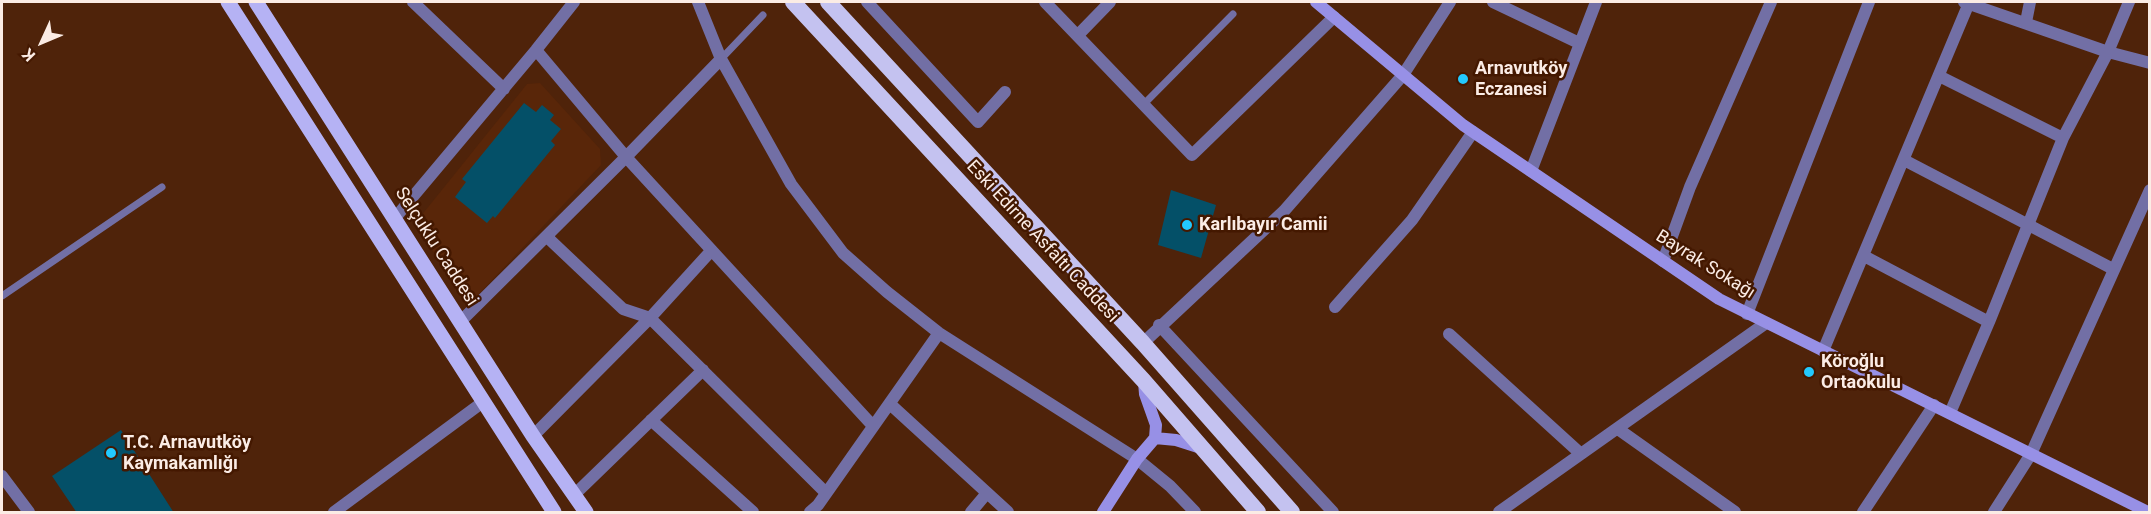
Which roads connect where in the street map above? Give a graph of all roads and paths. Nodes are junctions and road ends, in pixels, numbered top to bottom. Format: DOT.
graph roads {
  1 [pos="228,2"];
  2 [pos="256,2"];
  3 [pos="413,2"];
  4 [pos="698,2"];
  5 [pos="793,2"];
  6 [pos="828,2"];
  7 [pos="867,2"];
  8 [pos="1045,2"];
  9 [pos="1110,2"];
  10 [pos="1316,2"];
  11 [pos="1450,2"];
  12 [pos="1493,2"];
  13 [pos="1596,2"];
  14 [pos="1771,2"];
  15 [pos="1869,2"];
  16 [pos="1967,2"];
  17 [pos="2030,2"];
  18 [pos="2129,2"];
  19 [pos="570,3"];
  20 [pos="1233,14"];
  21 [pos="763,15"];
  22 [pos="1335,17"];
  23 [pos="2026,22"];
  24 [pos="1078,35"];
  25 [pos="1579,43"];
  26 [pos="536,50"];
  27 [pos="2108,52"];
  28 [pos="721,59"];
  29 [pos="2150,63"];
  30 [pos="1403,75"];
  31 [pos="1939,76"];
  32 [pos="504,89"];
  33 [pos="1005,92"];
  34 [pos="1143,105"];
  35 [pos="1473,132"];
  36 [pos="2063,138"];
  37 [pos="626,158"];
  38 [pos="1904,160"];
  39 [pos="1531,171"];
  40 [pos="162,187"];
  41 [pos="2150,190"];
  42 [pos="394,218"];
  43 [pos="2028,226"];
  44 [pos="377,234"];
  45 [pos="547,237"];
  46 [pos="711,251"];
  47 [pos="1864,256"];
  48 [pos="1663,261"];
  49 [pos="2113,269"];
  50 [pos="2,296"];
  51 [pos="1335,307"];
  52 [pos="1748,314"];
  53 [pos="650,318"];
  54 [pos="461,321"];
  55 [pos="1989,322"];
  56 [pos="1766,323"];
  57 [pos="1159,325"];
  58 [pos="939,333"];
  59 [pos="1449,334"];
  60 [pos="1143,343"];
  61 [pos="1823,351"];
  62 [pos="702,370"];
  63 [pos="1144,381"];
  64 [pos="483,402"];
  65 [pos="890,404"];
  66 [pos="1934,405"];
  67 [pos="1950,413"];
  68 [pos="651,420"];
  69 [pos="873,426"];
  70 [pos="1618,429"];
  71 [pos="533,436"];
  72 [pos="1155,438"];
  73 [pos="1203,449"];
  74 [pos="1581,454"];
  75 [pos="2031,454"];
  76 [pos="1137,459"];
  77 [pos="2,476"];
  78 [pos="826,493"];
  79 [pos="987,493"];
  80 [pos="574,495"];
  81 [pos="818,510"];
  82 [pos="1504,511"];
  83 [pos="2146,511"];
  84 [pos="29,513"];
  85 [pos="334,513"];
  86 [pos="554,513"];
  87 [pos="586,513"];
  88 [pos="753,513"];
  89 [pos="971,513"];
  90 [pos="1008,513"];
  91 [pos="1103,513"];
  92 [pos="1195,513"];
  93 [pos="1258,513"];
  94 [pos="1292,513"];
  95 [pos="1333,513"];
  96 [pos="1735,513"];
  97 [pos="1863,513"];
  98 [pos="1994,513"];
  1 -- 44 [label="main road"];
  2 -- 42 [label="main road, Selçuklu Caddesi"];
  3 -- 32 [label="street"];
  4 -- 28 [label="street"];
  5 -- 63 [label="highway, Eski Edirne Asfaltı Caddesi"];
  6 -- 60 [label="highway, Eski Edirne Asfaltı Caddesi"];
  7 -- 33 [label="street"];
  8 -- 24 [label="street"];
  9 -- 24 [label="street"];
  10 -- 22 [label="main road, Bayrak Sokağı"];
  11 -- 30 [label="street"];
  12 -- 25 [label="street"];
  13 -- 25 [label="street"];
  14 -- 48 [label="street"];
  15 -- 52 [label="street"];
  16 -- 23 [label="street"];
  16 -- 31 [label="street"];
  17 -- 23 [label="street"];
  18 -- 27 [label="street"];
  19 -- 26 [label="street"];
  20 -- 34 [label="lane"];
  21 -- 28 [label="lane"];
  22 -- 30 [label="main road, Bayrak Sokağı"];
  22 -- 34 [label="street"];
  23 -- 27 [label="street"];
  24 -- 34 [label="street"];
  25 -- 39 [label="street"];
  26 -- 32 [label="street"];
  26 -- 37 [label="street"];
  27 -- 29 [label="street"];
  27 -- 36 [label="street"];
  28 -- 37 [label="street"];
  28 -- 58 [label="street"];
  30 -- 35 [label="main road, Bayrak Sokağı"];
  30 -- 57 [label="street"];
  31 -- 36 [label="street"];
  31 -- 38 [label="street"];
  32 -- 42 [label="street"];
  35 -- 39 [label="main road, Bayrak Sokağı"];
  35 -- 51 [label="street"];
  36 -- 43 [label="street"];
  37 -- 45 [label="street"];
  37 -- 46 [label="street"];
  38 -- 43 [label="street"];
  38 -- 47 [label="street"];
  39 -- 48 [label="main road, Bayrak Sokağı"];
  40 -- 50 [label="lane"];
  41 -- 49 [label="street"];
  42 -- 44 [label="main road"];
  42 -- 54 [label="main road, Selçuklu Caddesi"];
  43 -- 49 [label="street"];
  43 -- 55 [label="street"];
  44 -- 64 [label="main road"];
  45 -- 53 [label="street"];
  45 -- 54 [label="street"];
  46 -- 53 [label="street"];
  46 -- 69 [label="street"];
  47 -- 55 [label="street"];
  47 -- 61 [label="street"];
  48 -- 52 [label="main road, Bayrak Sokağı"];
  49 -- 75 [label="street"];
  52 -- 56 [label="main road, Bayrak Sokağı"];
  53 -- 62 [label="street"];
  53 -- 71 [label="street"];
  54 -- 71 [label="main road, Selçuklu Caddesi"];
  55 -- 67 [label="street"];
  56 -- 61 [label="main road, Bayrak Sokağı"];
  56 -- 70 [label="street"];
  57 -- 60 [label="street"];
  57 -- 95 [label="street"];
  58 -- 65 [label="street"];
  58 -- 76 [label="street"];
  59 -- 74 [label="street"];
  60 -- 94 [label="highway, Eski Edirne Asfaltı Caddesi"];
  61 -- 66 [label="main road, Bayrak Sokağı"];
  62 -- 68 [label="street"];
  62 -- 78 [label="street"];
  63 -- 72 [label="main road"];
  63 -- 73 [label="highway, Eski Edirne Asfaltı Caddesi"];
  64 -- 85 [label="street"];
  64 -- 86 [label="main road"];
  65 -- 69 [label="street"];
  65 -- 79 [label="street"];
  66 -- 67 [label="main road, Bayrak Sokağı"];
  66 -- 97 [label="street"];
  67 -- 75 [label="main road, Bayrak Sokağı"];
  68 -- 80 [label="street"];
  68 -- 88 [label="street"];
  69 -- 78 [label="street"];
  70 -- 74 [label="street"];
  70 -- 96 [label="street"];
  71 -- 80 [label="main road, Selçuklu Caddesi"];
  72 -- 73 [label="main road"];
  72 -- 76 [label="main road"];
  73 -- 93 [label="highway, Eski Edirne Asfaltı Caddesi"];
  74 -- 82 [label="street"];
  75 -- 83 [label="main road, Bayrak Sokağı"];
  75 -- 98 [label="street"];
  76 -- 91 [label="main road"];
  76 -- 92 [label="street"];
  77 -- 84 [label="street"];
  78 -- 81 [label="street"];
  79 -- 89 [label="street"];
  79 -- 90 [label="street"];
  80 -- 87 [label="main road, Selçuklu Caddesi"];
}
